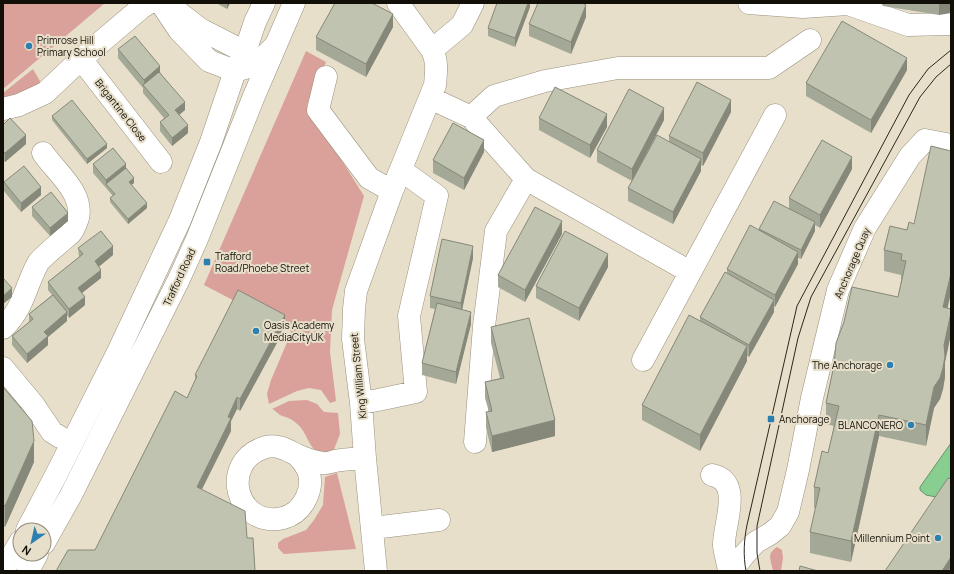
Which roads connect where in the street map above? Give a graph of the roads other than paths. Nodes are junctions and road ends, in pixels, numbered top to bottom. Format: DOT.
graph roads {
  1 [pos="149,3"];
  2 [pos="161,3"];
  3 [pos="166,3"];
  4 [pos="264,3"];
  5 [pos="294,3"];
  6 [pos="398,3"];
  7 [pos="473,3"];
  8 [pos="749,3"];
  9 [pos="951,23"];
  10 [pos="810,40"];
  11 [pos="427,43"];
  12 [pos="81,59"];
  13 [pos="249,67"];
  14 [pos="326,77"];
  15 [pos="430,98"];
  16 [pos="3,109"];
  17 [pos="775,115"];
  18 [pos="471,117"];
  19 [pos="951,145"];
  20 [pos="43,153"];
  21 [pos="161,162"];
  22 [pos="401,170"];
  23 [pos="526,179"];
  24 [pos="392,191"];
  25 [pos="690,272"];
  26 [pos="3,328"];
  27 [pos="643,360"];
  28 [pos="4,373"];
  29 [pos="362,403"];
  30 [pos="60,437"];
  31 [pos="475,442"];
  32 [pos="365,458"];
  33 [pos="317,472"];
  34 [pos="712,475"];
  35 [pos="439,520"];
  36 [pos="31,522"];
  37 [pos="373,528"];
  38 [pos="52,529"];
  39 [pos="12,556"];
  40 [pos="33,562"];
  41 [pos="3,571"];
  42 [pos="28,571"];
  43 [pos="376,571"];
  44 [pos="729,571"];
  45 [pos="734,571"];
  1 -- 12 [label="main road"];
  2 -- 13 [label="main road"];
  3 -- 13 [label="main road"];
  4 -- 13 [label="main road, Trafford Road"];
  5 -- 13 [label="main road, Trafford Road"];
  6 -- 11 [label="main road"];
  7 -- 11 [label="main road"];
  8 -- 9 [label="main road"];
  10 -- 18 [label="main road"];
  11 -- 15 [label="main road, King William Street"];
  12 -- 16 [label="main road"];
  12 -- 21 [label="main road, Brigantine Close"];
  13 -- 36 [label="main road, Trafford Road"];
  13 -- 38 [label="main road, Trafford Road"];
  14 -- 24 [label="main road"];
  15 -- 18 [label="main road"];
  15 -- 22 [label="main road, King William Street"];
  17 -- 25 [label="main road"];
  18 -- 23 [label="main road"];
  19 -- 45 [label="main road, Anchorage Quay"];
  20 -- 26 [label="main road"];
  22 -- 24 [label="main road, King William Street"];
  22 -- 29 [label="main road"];
  23 -- 25 [label="main road"];
  23 -- 31 [label="main road"];
  24 -- 29 [label="main road, King William Street"];
  25 -- 27 [label="main road"];
  28 -- 30 [label="main road"];
  29 -- 32 [label="main road, King William Street"];
  32 -- 33 [label="main road"];
  32 -- 37 [label="main road, King William Street"];
  33 -- 33 [label="main road"];
  34 -- 44 [label="main road"];
  35 -- 37 [label="main road"];
  37 -- 43 [label="main road, King William Street"];
  39 -- 41 [label="main road"];
  40 -- 42 [label="main road"];
}
